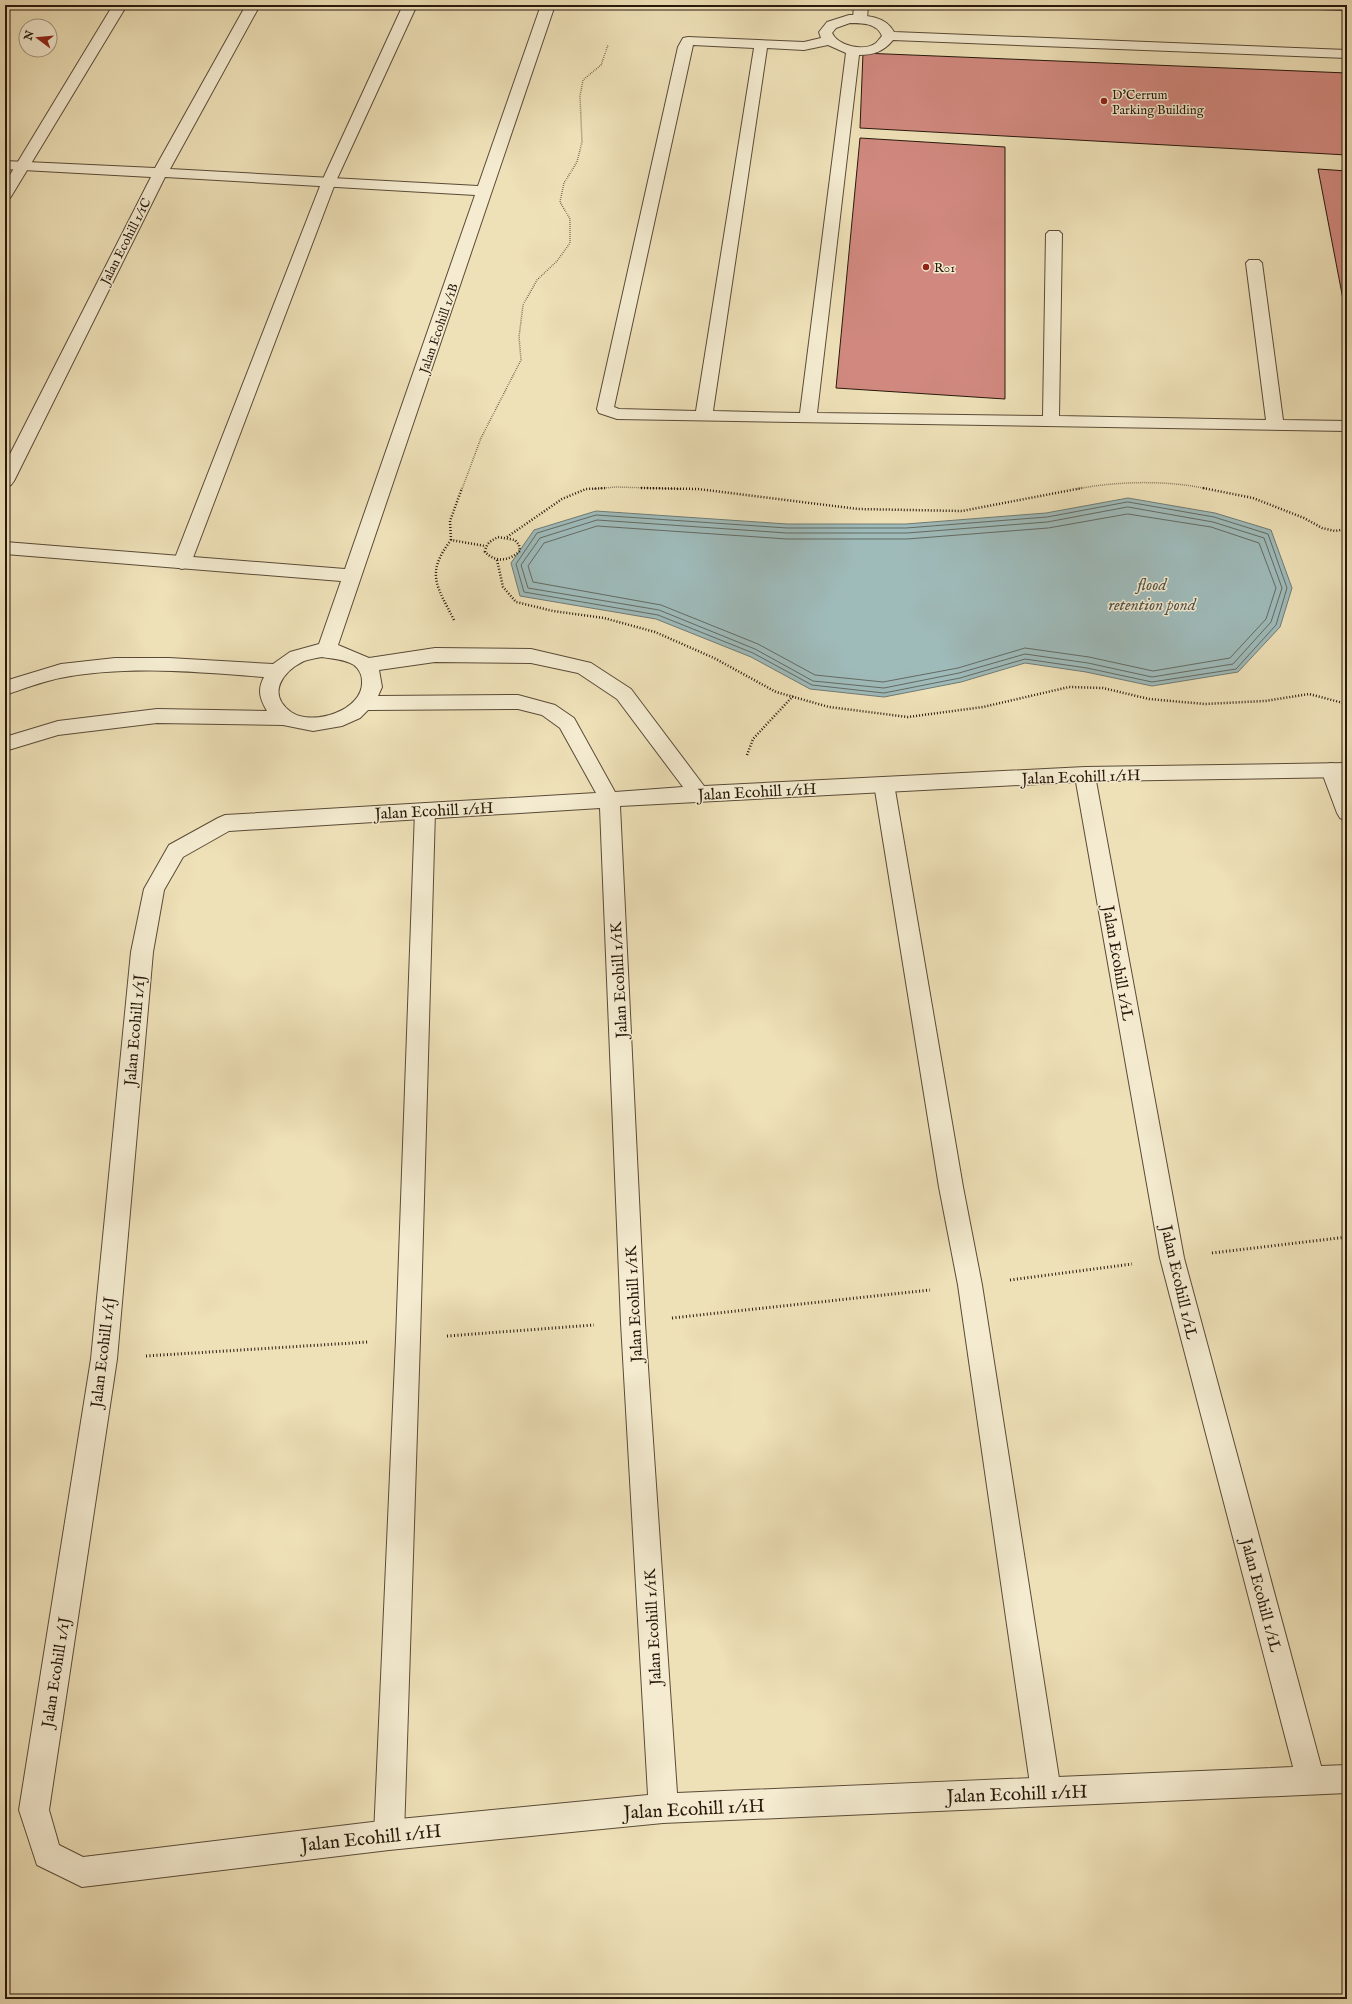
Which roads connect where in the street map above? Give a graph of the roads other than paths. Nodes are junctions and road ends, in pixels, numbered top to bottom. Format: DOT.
graph roads {
  1 [pos="120,5"];
  2 [pos="253,5"];
  3 [pos="410,5"];
  4 [pos="548,5"];
  5 [pos="861,5"];
  6 [pos="1317,5"];
  7 [pos="1347,6"];
  8 [pos="860,19"];
  9 [pos="889,36"];
  10 [pos="828,41"];
  11 [pos="761,44"];
  12 [pos="853,51"];
  13 [pos="1347,54"];
  14 [pos="5,165"];
  15 [pos="22,166"];
  16 [pos="160,173"];
  17 [pos="329,181"];
  18 [pos="485,191"];
  19 [pos="5,195"];
  20 [pos="1054,234"];
  21 [pos="1254,263"];
  22 [pos="704,416"];
  23 [pos="808,418"];
  24 [pos="1051,422"];
  25 [pos="1276,425"];
  26 [pos="1347,426"];
  27 [pos="5,481"];
  28 [pos="5,548"];
  29 [pos="182,563"];
  30 [pos="353,576"];
  31 [pos="326,651"];
  32 [pos="366,665"];
  33 [pos="277,671"];
  34 [pos="5,688"];
  35 [pos="365,703"];
  36 [pos="286,718"];
  37 [pos="5,744"];
  38 [pos="1339,770"];
  39 [pos="1086,774"];
  40 [pos="884,784"];
  41 [pos="699,794"];
  42 [pos="610,800"];
  43 [pos="425,811"];
  44 [pos="1347,814"];
  45 [pos="176,851"];
  46 [pos="1347,1779"];
  47 [pos="1311,1781"];
  48 [pos="1046,1791"];
  49 [pos="663,1808"];
  50 [pos="389,1835"];
  51 [pos="47,1854"];
  1 -- 15 [label="street"];
  2 -- 16 [label="street, Jalan Ecohill 1/1C"];
  3 -- 17 [label="street"];
  4 -- 18 [label="street, Jalan Ecohill 1/1B"];
  5 -- 8 [label="street"];
  6 -- 7 [label="street"];
  8 -- 9 [label="street"];
  8 -- 10 [label="street"];
  9 -- 12 [label="street"];
  9 -- 13 [label="street"];
  10 -- 11 [label="street"];
  10 -- 12 [label="street"];
  11 -- 22 [label="street"];
  11 -- 22 [label="street"];
  12 -- 23 [label="street"];
  14 -- 15 [label="street"];
  15 -- 16 [label="street"];
  15 -- 19 [label="street"];
  16 -- 17 [label="street"];
  16 -- 27 [label="street, Jalan Ecohill 1/1C"];
  17 -- 18 [label="street"];
  17 -- 29 [label="street"];
  18 -- 30 [label="street, Jalan Ecohill 1/1B"];
  20 -- 24 [label="street"];
  21 -- 25 [label="street"];
  22 -- 23 [label="street"];
  23 -- 24 [label="street"];
  24 -- 25 [label="street"];
  25 -- 26 [label="street"];
  28 -- 29 [label="street"];
  29 -- 30 [label="street"];
  30 -- 31 [label="street, Jalan Ecohill 1/1B"];
  31 -- 32 [label="street"];
  31 -- 33 [label="street"];
  32 -- 35 [label="street"];
  32 -- 41 [label="street"];
  33 -- 34 [label="street"];
  33 -- 36 [label="street"];
  35 -- 36 [label="street"];
  35 -- 42 [label="street"];
  36 -- 37 [label="street"];
  38 -- 39 [label="street, Jalan Ecohill 1/1H"];
  38 -- 44 [label="street"];
  39 -- 40 [label="street, Jalan Ecohill 1/1H"];
  39 -- 47 [label="street, Jalan Ecohill 1/1L"];
  40 -- 41 [label="street, Jalan Ecohill 1/1H"];
  40 -- 48 [label="street"];
  41 -- 42 [label="street, Jalan Ecohill 1/1H"];
  42 -- 43 [label="street, Jalan Ecohill 1/1H"];
  42 -- 49 [label="street, Jalan Ecohill 1/1K"];
  43 -- 45 [label="street, Jalan Ecohill 1/1H"];
  43 -- 50 [label="street"];
  45 -- 51 [label="street, Jalan Ecohill 1/1J"];
  46 -- 47 [label="street, Jalan Ecohill 1/1H"];
  47 -- 48 [label="street, Jalan Ecohill 1/1H"];
  48 -- 49 [label="street, Jalan Ecohill 1/1H"];
  49 -- 50 [label="street, Jalan Ecohill 1/1H"];
  50 -- 51 [label="street, Jalan Ecohill 1/1H"];
}
